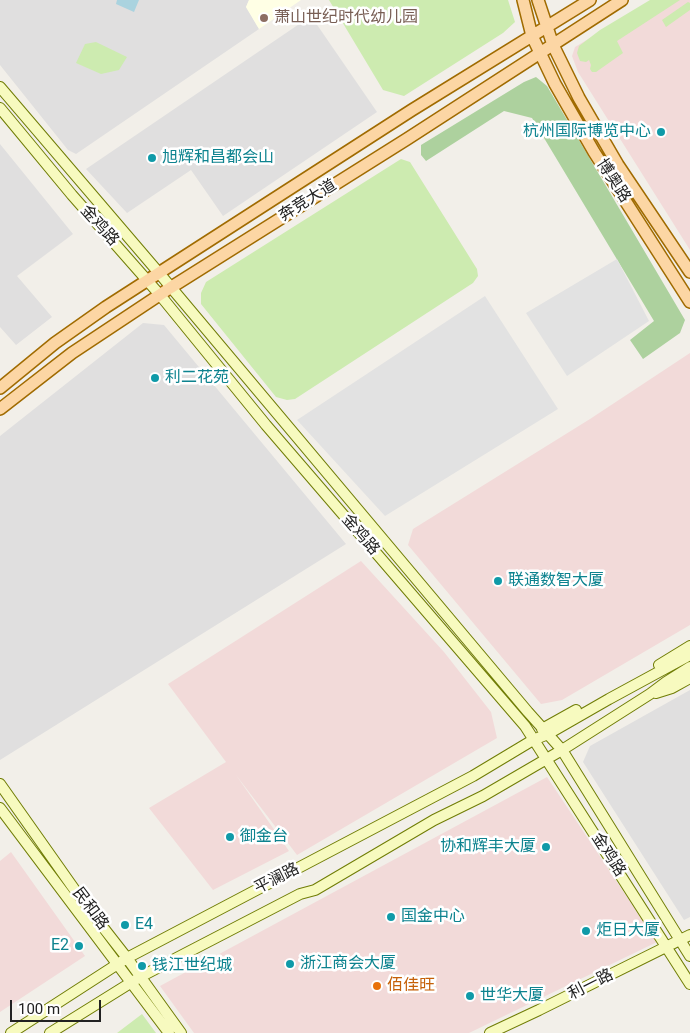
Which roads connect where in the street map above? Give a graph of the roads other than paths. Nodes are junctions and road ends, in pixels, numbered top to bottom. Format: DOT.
graph roads {
  1 [pos="523,0"];
  2 [pos="538,0"];
  3 [pos="590,0"];
  4 [pos="622,0"];
  5 [pos="547,26"];
  6 [pos="532,36"];
  7 [pos="553,45"];
  8 [pos="541,54"];
  9 [pos="0,87"];
  10 [pos="0,108"];
  11 [pos="690,272"];
  12 [pos="159,273"];
  13 [pos="147,280"];
  14 [pos="170,288"];
  15 [pos="160,295"];
  16 [pos="690,302"];
  17 [pos="0,388"];
  18 [pos="0,410"];
  19 [pos="690,646"];
  20 [pos="690,655"];
  21 [pos="690,667"];
  22 [pos="690,678"];
  23 [pos="650,694"];
  24 [pos="545,732"];
  25 [pos="534,740"];
  26 [pos="562,750"];
  27 [pos="546,759"];
  28 [pos="0,784"];
  29 [pos="0,808"];
  30 [pos="690,935"];
  31 [pos="680,940"];
  32 [pos="667,946"];
  33 [pos="690,956"];
  34 [pos="127,958"];
  35 [pos="117,964"];
  36 [pos="136,980"];
  37 [pos="690,984"];
  38 [pos="11,1033"];
  39 [pos="50,1033"];
  40 [pos="169,1033"];
  41 [pos="181,1033"];
  42 [pos="490,1033"];
  1 -- 6 [label="main road, 博奥路"];
  2 -- 5 [label="main road, 博奥路"];
  3 -- 5 [label="main road, 奔竞大道"];
  4 -- 7 [label="main road, 奔竞大道"];
  5 -- 6 [label="main road, 奔竞大道"];
  5 -- 7 [label="main road, 博奥路"];
  6 -- 8 [label="main road, 博奥路"];
  6 -- 12 [label="main road, 奔竞大道"];
  7 -- 8 [label="main road, 奔竞大道"];
  7 -- 11 [label="main road, 博奥路"];
  8 -- 14 [label="main road, 奔竞大道"];
  8 -- 16 [label="main road, 博奥路"];
  9 -- 12 [label="main road, 金鸡路"];
  10 -- 13 [label="main road, 金鸡路"];
  12 -- 13 [label="main road, 奔竞大道"];
  12 -- 14 [label="main road, 金鸡路"];
  13 -- 15 [label="main road, 金鸡路"];
  13 -- 17 [label="main road, 奔竞大道"];
  14 -- 15 [label="main road, 奔竞大道"];
  14 -- 24 [label="main road, 金鸡路"];
  15 -- 18 [label="main road, 奔竞大道"];
  15 -- 25 [label="main road, 金鸡路"];
  19 -- 24 [label="main road"];
  20 -- 24 [label="main road"];
  21 -- 23 [label="main road"];
  22 -- 23 [label="main road"];
  23 -- 26 [label="main road, 平澜路"];
  24 -- 25 [label="main road, 平澜路"];
  24 -- 26 [label="main road, 金鸡路"];
  25 -- 27 [label="main road, 金鸡路"];
  25 -- 34 [label="main road, 平澜路"];
  26 -- 27 [label="main road, 平澜路"];
  26 -- 31 [label="main road, 金鸡路"];
  27 -- 32 [label="main road, 金鸡路"];
  27 -- 36 [label="main road, 平澜路"];
  28 -- 34 [label="main road, 民和路"];
  29 -- 35 [label="main road, 民和路"];
  30 -- 31 [label="main road, 利一路"];
  31 -- 32 [label="main road, 利一路"];
  31 -- 33 [label="main road, 金鸡路"];
  32 -- 37 [label="main road, 金鸡路"];
  32 -- 42 [label="main road, 利一路"];
  34 -- 35 [label="main road, 平澜路"];
  34 -- 36 [label="main road, 民和路"];
  35 -- 36 [label="main road, 民和路"];
  35 -- 38 [label="main road, 平澜路"];
  36 -- 39 [label="main road, 平澜路"];
  36 -- 40 [label="main road, 民和路"];
  36 -- 41 [label="main road, 民和路"];
}
